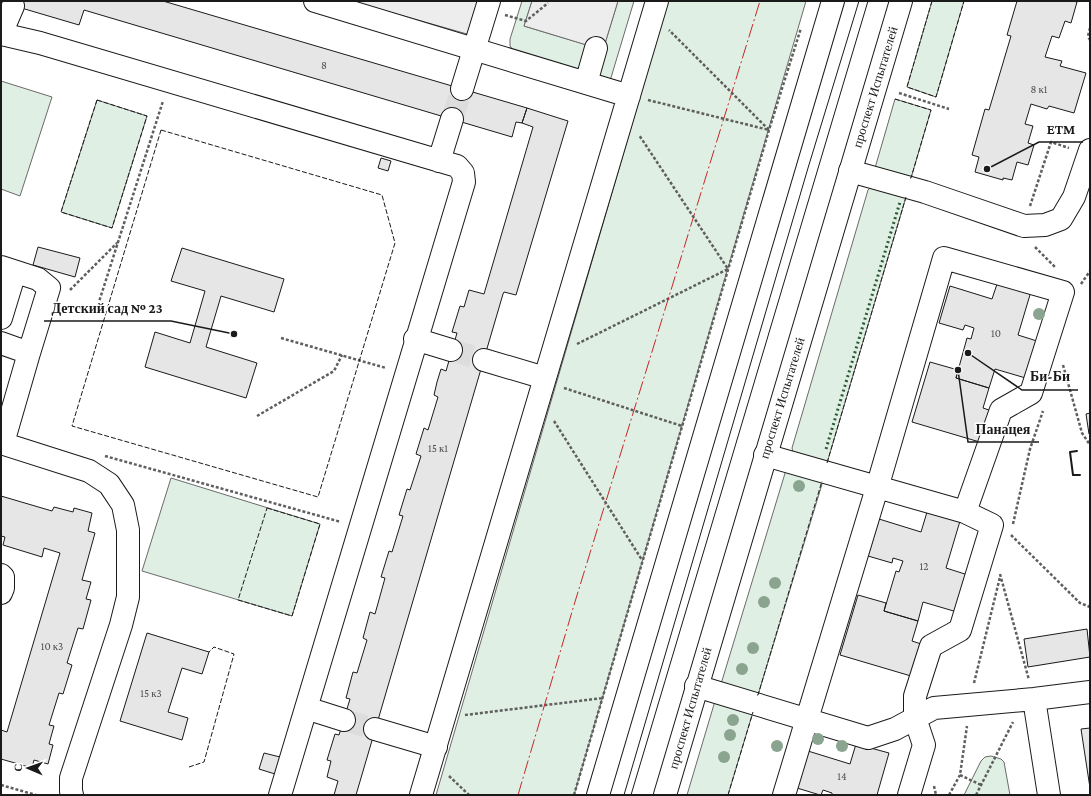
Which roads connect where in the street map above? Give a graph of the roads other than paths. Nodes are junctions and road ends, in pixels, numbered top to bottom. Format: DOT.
graph roads {
  1 [pos="315,1"];
  2 [pos="657,1"];
  3 [pos="833,1"];
  4 [pos="901,1"];
  5 [pos="488,5"];
  6 [pos="13,6"];
  7 [pos="1,34"];
  8 [pos="475,48"];
  9 [pos="596,48"];
  10 [pos="586,83"];
  11 [pos="462,89"];
  12 [pos="638,98"];
  13 [pos="452,119"];
  14 [pos="1089,152"];
  15 [pos="439,161"];
  16 [pos="850,171"];
  17 [pos="8,270"];
  18 [pos="1,318"];
  19 [pos="415,339"];
  20 [pos="1,343"];
  21 [pos="451,350"];
  22 [pos="28,353"];
  23 [pos="484,360"];
  24 [pos="554,383"];
  25 [pos="2,443"];
  26 [pos="765,455"];
  27 [pos="877,488"];
  28 [pos="965,512"];
  29 [pos="1,575"];
  30 [pos="1,594"];
  31 [pos="696,686"];
  32 [pos="1090,692"];
  33 [pos="1029,699"];
  34 [pos="306,708"];
  35 [pos="915,718"];
  36 [pos="344,720"];
  37 [pos="807,720"];
  38 [pos="375,729"];
  39 [pos="436,747"];
  40 [pos="72,795"];
  41 [pos="280,795"];
  42 [pos="421,795"];
  43 [pos="598,795"];
  44 [pos="665,795"];
  45 [pos="784,795"];
  46 [pos="909,795"];
  47 [pos="1049,795"];
  1 -- 8 [label="main road"];
  2 -- 12 [label="main road"];
  3 -- 43 [label="main road"];
  4 -- 16 [label="main road, проспект Испытателей"];
  5 -- 8 [label="main road"];
  6 -- 7 [label="main road"];
  7 -- 15 [label="main road"];
  8 -- 10 [label="main road"];
  8 -- 11 [label="main road"];
  9 -- 10 [label="main road"];
  10 -- 12 [label="main road"];
  12 -- 24 [label="main road"];
  13 -- 15 [label="main road"];
  14 -- 16 [label="main road"];
  15 -- 19 [label="main road"];
  16 -- 26 [label="main road, проспект Испытателей"];
  17 -- 18 [label="main road"];
  17 -- 22 [label="main road"];
  19 -- 21 [label="main road"];
  19 -- 34 [label="main road"];
  20 -- 22 [label="main road"];
  22 -- 25 [label="main road"];
  23 -- 24 [label="main road"];
  24 -- 39 [label="main road"];
  25 -- 40 [label="main road"];
  26 -- 27 [label="main road"];
  26 -- 31 [label="main road, проспект Испытателей"];
  27 -- 28 [label="main road"];
  27 -- 28 [label="main road"];
  27 -- 37 [label="main road"];
  28 -- 35 [label="main road"];
  29 -- 30 [label="main road"];
  31 -- 37 [label="main road"];
  31 -- 44 [label="main road, проспект Испытателей"];
  32 -- 33 [label="main road"];
  33 -- 35 [label="main road"];
  33 -- 47 [label="main road"];
  34 -- 36 [label="main road"];
  34 -- 41 [label="main road"];
  35 -- 37 [label="main road"];
  35 -- 46 [label="main road"];
  37 -- 45 [label="main road"];
  38 -- 39 [label="main road"];
  39 -- 42 [label="main road"];
}
